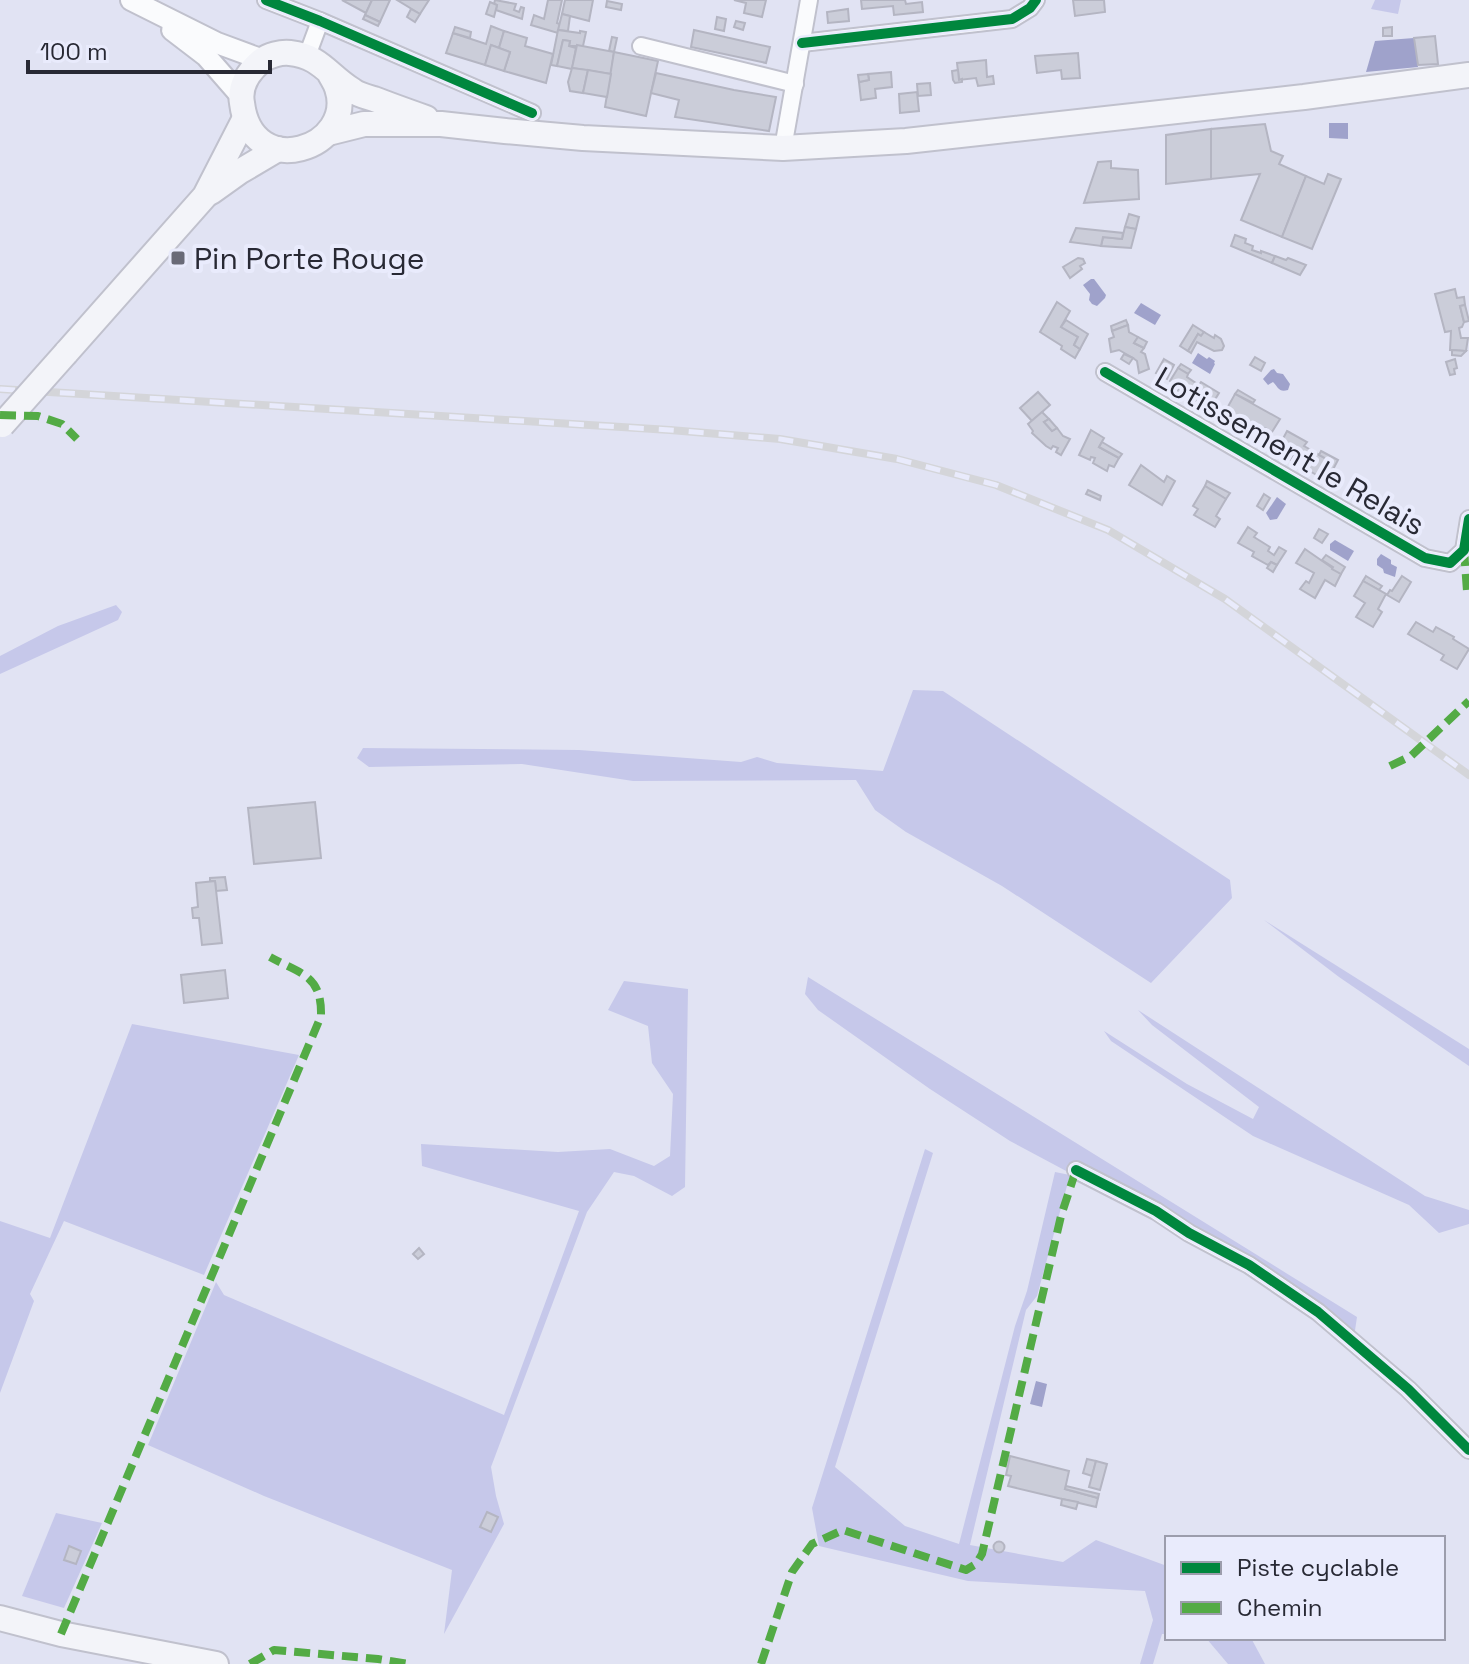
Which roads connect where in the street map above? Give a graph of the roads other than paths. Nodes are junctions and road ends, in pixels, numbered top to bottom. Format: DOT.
graph roads {
  1 [pos="266,0"];
  2 [pos="809,0"];
  3 [pos="1036,0"];
  4 [pos="132,1"];
  5 [pos="320,21"];
  6 [pos="802,43"];
  7 [pos="641,46"];
  8 [pos="307,56"];
  9 [pos="263,60"];
  10 [pos="329,72"];
  11 [pos="1469,75"];
  12 [pos="1469,82"];
  13 [pos="795,84"];
  14 [pos="240,95"];
  15 [pos="1304,97"];
  16 [pos="532,113"];
  17 [pos="244,120"];
  18 [pos="441,124"];
  19 [pos="328,133"];
  20 [pos="783,148"];
  21 [pos="278,149"];
  22 [pos="205,196"];
  23 [pos="1105,372"];
  24 [pos="1,426"];
  25 [pos="1469,519"];
  26 [pos="1076,1170"];
  27 [pos="1469,1450"];
  28 [pos="0,1618"];
  29 [pos="216,1664"];
  1 -- 5 [label="street"];
  2 -- 6 [label="street"];
  3 -- 6 [label="street"];
  4 -- 9 [label="street"];
  4 -- 14 [label="street"];
  5 -- 8 [label="street"];
  5 -- 16 [label="street"];
  6 -- 13 [label="street"];
  7 -- 13 [label="street"];
  8 -- 9 [label="main road"];
  8 -- 10 [label="main road"];
  9 -- 14 [label="main road"];
  10 -- 18 [label="main road"];
  10 -- 19 [label="main road"];
  11 -- 15 [label="main road"];
  12 -- 15 [label="main road"];
  13 -- 20 [label="street"];
  14 -- 17 [label="main road"];
  15 -- 20 [label="main road"];
  17 -- 21 [label="main road"];
  17 -- 22 [label="main road"];
  18 -- 19 [label="main road"];
  18 -- 20 [label="main road"];
  19 -- 21 [label="main road"];
  21 -- 22 [label="main road"];
  22 -- 24 [label="main road, bridge"];
  23 -- 25 [label="street, Lotissement le Relais"];
  26 -- 27 [label="street"];
  28 -- 29 [label="main road"];
}
